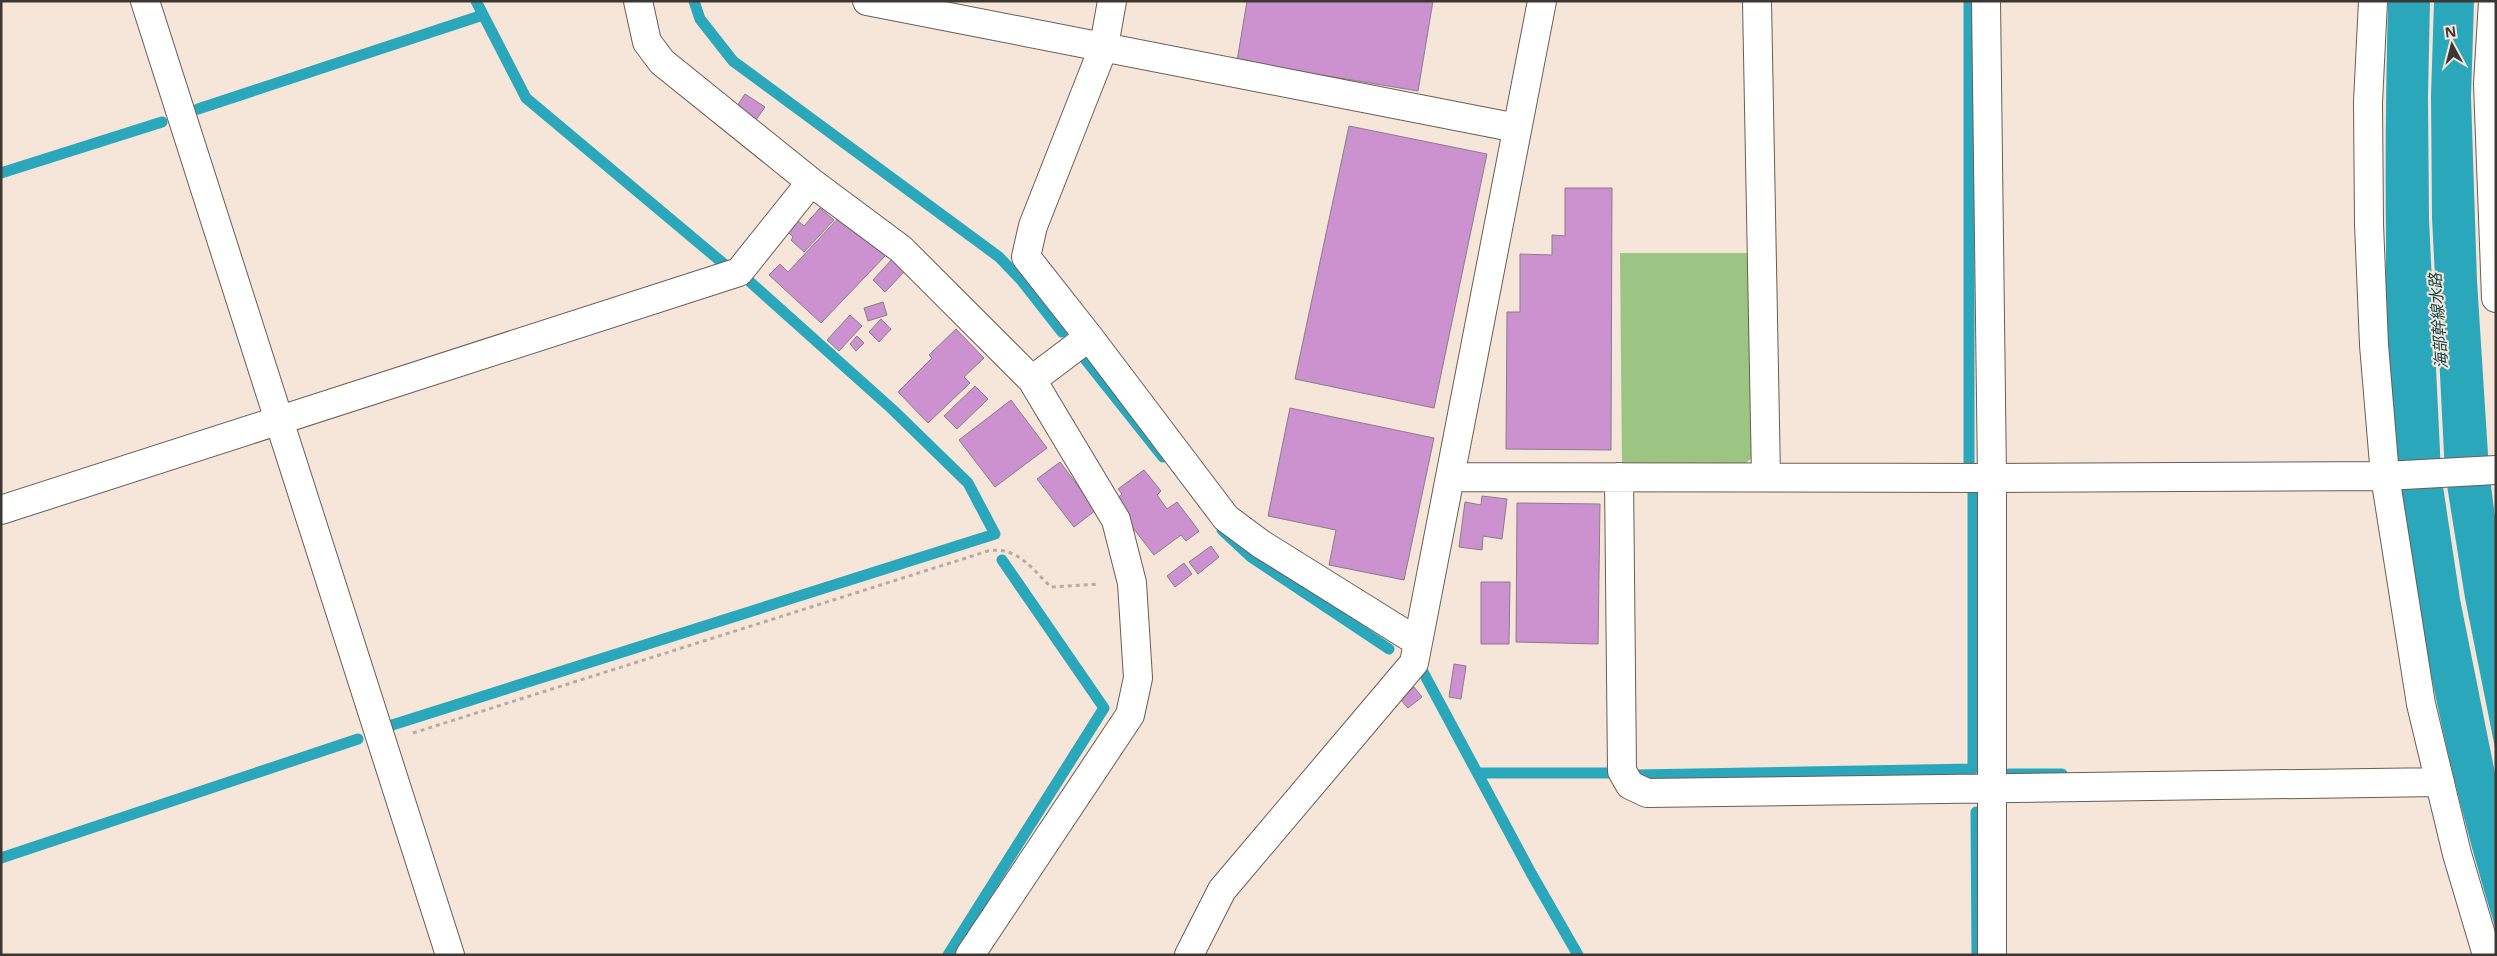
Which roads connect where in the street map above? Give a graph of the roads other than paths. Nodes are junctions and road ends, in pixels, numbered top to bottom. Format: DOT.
graph roads {
  1 [pos="145,1"];
  2 [pos="638,1"];
  3 [pos="867,1"];
  4 [pos="1112,1"];
  5 [pos="1542,1"];
  6 [pos="1757,1"];
  7 [pos="1986,1"];
  8 [pos="2373,1"];
  9 [pos="2493,1"];
  10 [pos="1104,46"];
  11 [pos="1518,128"];
  12 [pos="811,182"];
  13 [pos="2496,298"];
  14 [pos="1089,337"];
  15 [pos="1032,380"];
  16 [pos="278,419"];
  17 [pos="2495,470"];
  18 [pos="2386,476"];
  19 [pos="1450,477"];
  20 [pos="1619,477"];
  21 [pos="1766,477"];
  22 [pos="1992,478"];
  23 [pos="1,510"];
  24 [pos="1418,642"];
  25 [pos="2440,782"];
  26 [pos="1992,790"];
  27 [pos="1192,954"];
  28 [pos="450,955"];
  29 [pos="970,955"];
  30 [pos="1992,955"];
  31 [pos="2487,955"];
  1 -- 16 [label="street"];
  2 -- 12 [label="street"];
  3 -- 10 [label="street"];
  4 -- 10 [label="street"];
  5 -- 11 [label="street"];
  6 -- 21 [label="street"];
  7 -- 22 [label="street"];
  8 -- 18 [label="street"];
  9 -- 13 [label="street"];
  10 -- 11 [label="street"];
  10 -- 14 [label="street"];
  11 -- 19 [label="street"];
  12 -- 15 [label="street"];
  12 -- 16 [label="street"];
  14 -- 15 [label="street"];
  14 -- 24 [label="street"];
  15 -- 29 [label="street"];
  16 -- 23 [label="street"];
  16 -- 28 [label="street"];
  17 -- 18 [label="street"];
  18 -- 22 [label="street"];
  18 -- 25 [label="street"];
  19 -- 20 [label="street"];
  19 -- 24 [label="street"];
  20 -- 21 [label="street"];
  20 -- 26 [label="street"];
  21 -- 22 [label="street"];
  22 -- 26 [label="street"];
  24 -- 27 [label="street"];
  25 -- 26 [label="street"];
  25 -- 31 [label="street"];
  26 -- 30 [label="street"];
}
